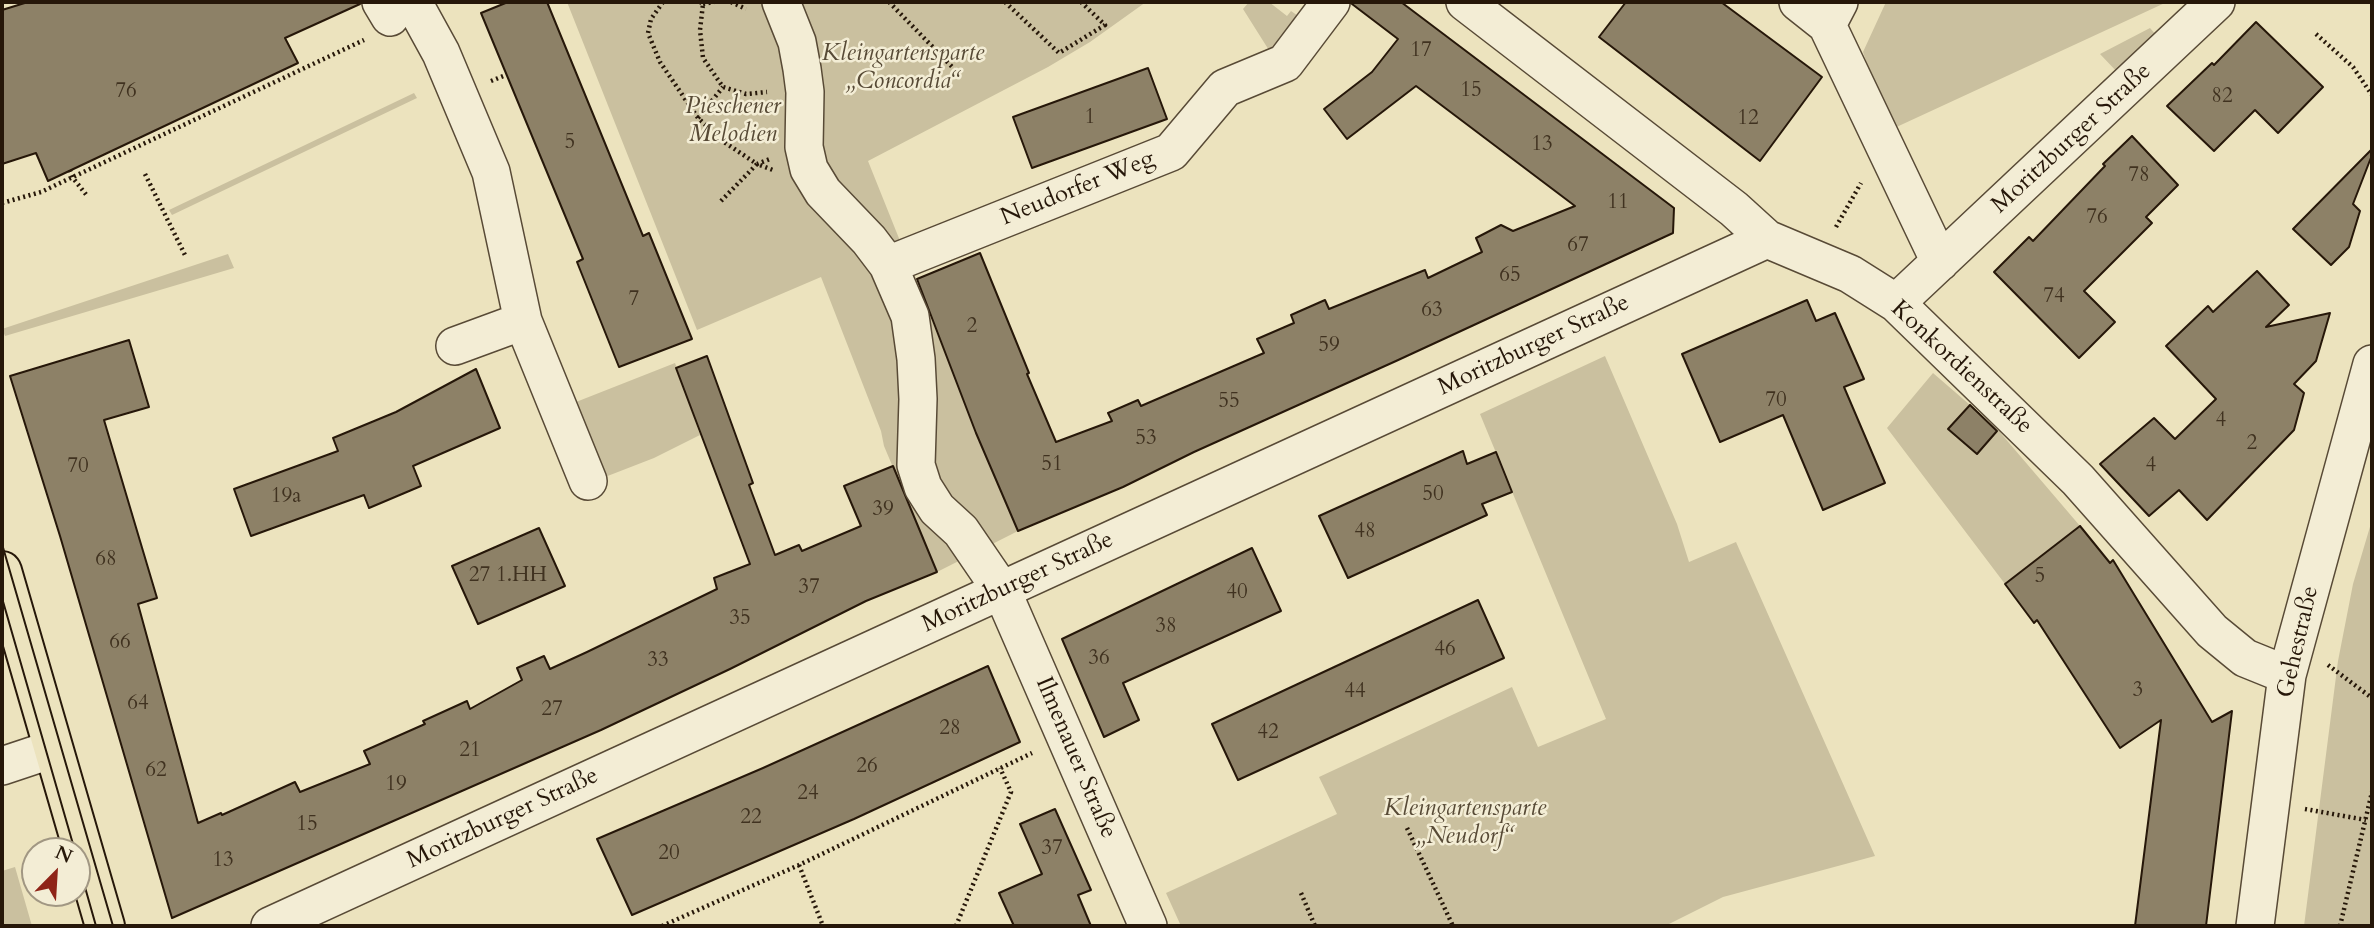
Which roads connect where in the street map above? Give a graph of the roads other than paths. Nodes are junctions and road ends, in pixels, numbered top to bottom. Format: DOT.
graph roads {
  1 [pos="781,2"];
  2 [pos="1331,2"];
  3 [pos="1465,2"];
  4 [pos="1798,2"];
  5 [pos="2216,2"];
  6 [pos="388,14"];
  7 [pos="1833,14"];
  8 [pos="1767,239"];
  9 [pos="1940,262"];
  10 [pos="888,265"];
  11 [pos="1896,303"];
  12 [pos="523,321"];
  13 [pos="455,346"];
  14 [pos="2372,364"];
  15 [pos="588,481"];
  16 [pos="2,571"];
  17 [pos="1002,590"];
  18 [pos="2292,659"];
  19 [pos="53,749"];
  20 [pos="2,766"];
  21 [pos="105,926"];
  22 [pos="270,926"];
  23 [pos="1148,926"];
  24 [pos="2255,926"];
  1 -- 10 [label="street, Ilmenauer Straße"];
  2 -- 10 [label="street, Neudorfer Weg"];
  3 -- 8 [label="street, Konkordienstraße"];
  4 -- 7 [label="street"];
  5 -- 9 [label="street, Moritzburger Straße"];
  6 -- 12 [label="street"];
  7 -- 9 [label="street"];
  8 -- 11 [label="street, Konkordienstraße"];
  8 -- 17 [label="street, Moritzburger Straße"];
  9 -- 11 [label="street, Moritzburger Straße"];
  10 -- 17 [label="street, Ilmenauer Straße"];
  11 -- 18 [label="street, Konkordienstraße"];
  12 -- 13 [label="street"];
  12 -- 15 [label="street"];
  14 -- 18 [label="street, Gehestraße"];
  16 -- 19 [label="main road"];
  17 -- 22 [label="street, Moritzburger Straße"];
  17 -- 23 [label="street, Ilmenauer Straße"];
  18 -- 24 [label="street, Gehestraße"];
  19 -- 20 [label="street"];
  19 -- 21 [label="main road"];
}
